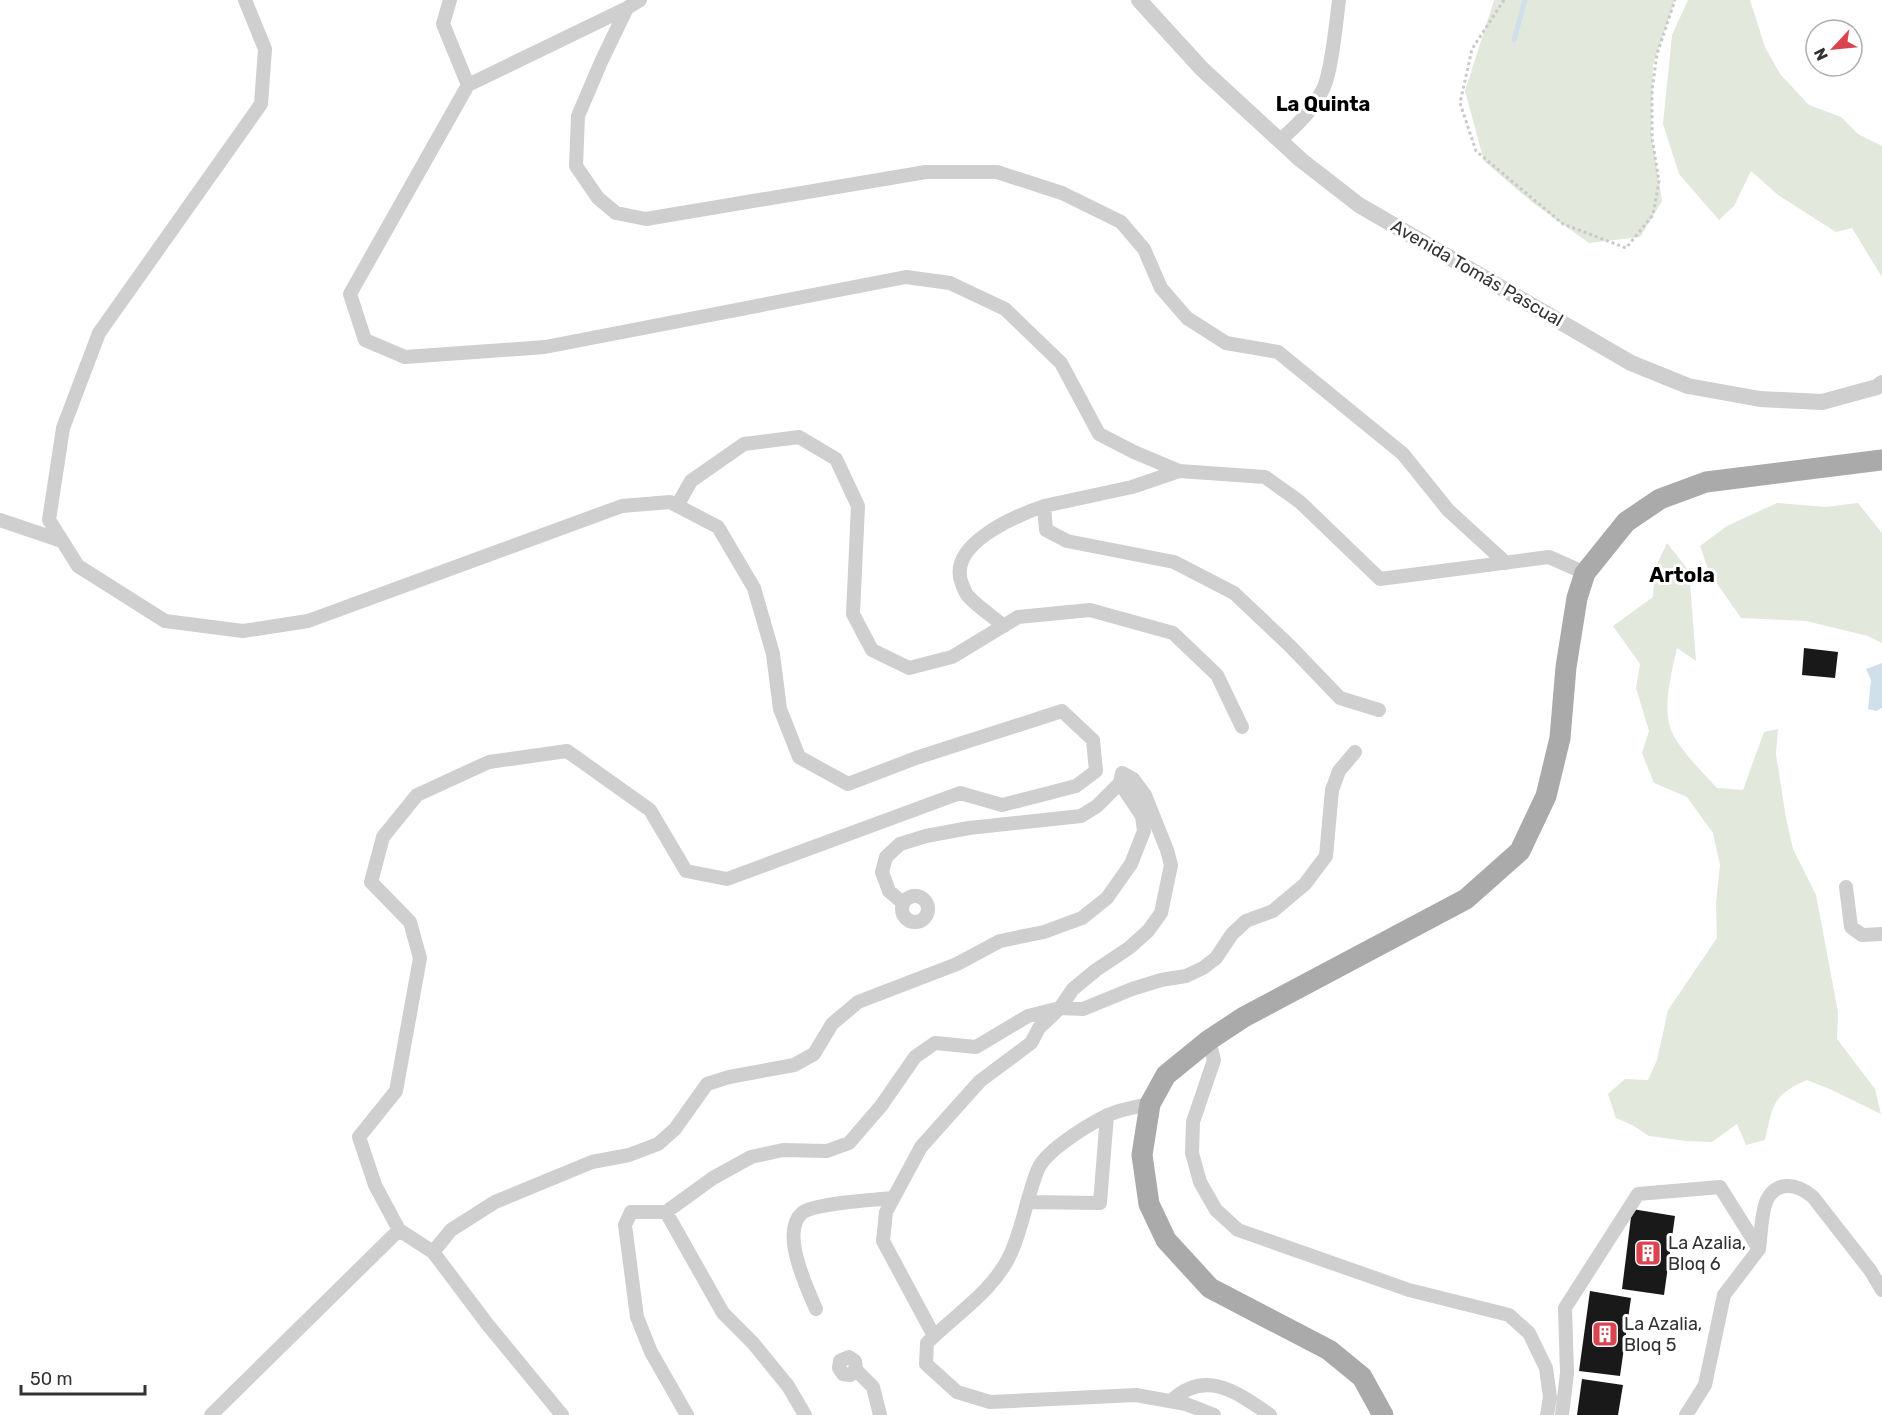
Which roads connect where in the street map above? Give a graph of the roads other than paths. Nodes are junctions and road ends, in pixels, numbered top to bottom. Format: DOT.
graph roads {
  1 [pos="244,0"];
  2 [pos="450,0"];
  3 [pos="640,0"];
  4 [pos="1139,0"];
  5 [pos="1339,0"];
  6 [pos="627,8"];
  7 [pos="468,85"];
  8 [pos="1280,140"];
  9 [pos="1882,383"];
  10 [pos="1882,460"];
  11 [pos="1179,471"];
  12 [pos="677,506"];
  13 [pos="1044,506"];
  14 [pos="0,520"];
  15 [pos="62,541"];
  16 [pos="1506,563"];
  17 [pos="1585,573"];
  18 [pos="1004,626"];
  19 [pos="1379,710"];
  20 [pos="1242,727"];
  21 [pos="1355,752"];
  22 [pos="1120,783"];
  23 [pos="1846,887"];
  24 [pos="903,903"];
  25 [pos="1882,934"];
  26 [pos="1060,1008"];
  27 [pos="1209,1040"];
  28 [pos="1150,1104"];
  29 [pos="1107,1115"];
  30 [pos="893,1198"];
  31 [pos="1027,1202"];
  32 [pos="666,1212"];
  33 [pos="399,1230"];
  34 [pos="1759,1249"];
  35 [pos="433,1252"];
  36 [pos="1882,1290"];
  37 [pos="816,1309"];
  38 [pos="934,1336"];
  39 [pos="856,1371"];
  40 [pos="1171,1401"];
  41 [pos="997,1408"];
  42 [pos="212,1415"];
  43 [pos="562,1415"];
  44 [pos="687,1415"];
  45 [pos="805,1415"];
  46 [pos="880,1415"];
  47 [pos="1214,1415"];
  48 [pos="1270,1415"];
  49 [pos="1383,1415"];
  50 [pos="1547,1415"];
  51 [pos="1562,1415"];
  52 [pos="1686,1415"];
  1 -- 15 [label="street"];
  2 -- 7 [label="street"];
  3 -- 6 [label="street"];
  4 -- 8 [label="street, Avenida Tomás Pascual"];
  5 -- 8 [label="street"];
  6 -- 7 [label="street"];
  6 -- 16 [label="street"];
  7 -- 11 [label="street"];
  8 -- 9 [label="street, Avenida Tomás Pascual"];
  10 -- 17 [label="main road"];
  11 -- 13 [label="street"];
  11 -- 16 [label="street"];
  12 -- 15 [label="street"];
  12 -- 18 [label="street"];
  12 -- 33 [label="street"];
  13 -- 18 [label="street"];
  13 -- 19 [label="street"];
  14 -- 15 [label="street"];
  16 -- 17 [label="street"];
  17 -- 27 [label="main road"];
  18 -- 20 [label="street"];
  21 -- 26 [label="street"];
  22 -- 24 [label="street"];
  22 -- 26 [label="street"];
  22 -- 35 [label="street"];
  23 -- 25 [label="street"];
  26 -- 30 [label="street"];
  26 -- 32 [label="street"];
  27 -- 28 [label="main road"];
  27 -- 50 [label="street"];
  28 -- 29 [label="street"];
  28 -- 49 [label="main road"];
  29 -- 31 [label="street"];
  29 -- 31 [label="street"];
  30 -- 37 [label="street"];
  30 -- 38 [label="street"];
  31 -- 38 [label="street"];
  32 -- 44 [label="street"];
  32 -- 45 [label="street"];
  33 -- 35 [label="street"];
  33 -- 42 [label="street"];
  34 -- 36 [label="street"];
  34 -- 51 [label="street"];
  34 -- 52 [label="street"];
  35 -- 43 [label="street"];
  38 -- 41 [label="street"];
  39 -- 46 [label="street"];
  40 -- 41 [label="street"];
  40 -- 47 [label="street"];
  40 -- 48 [label="street"];
}
